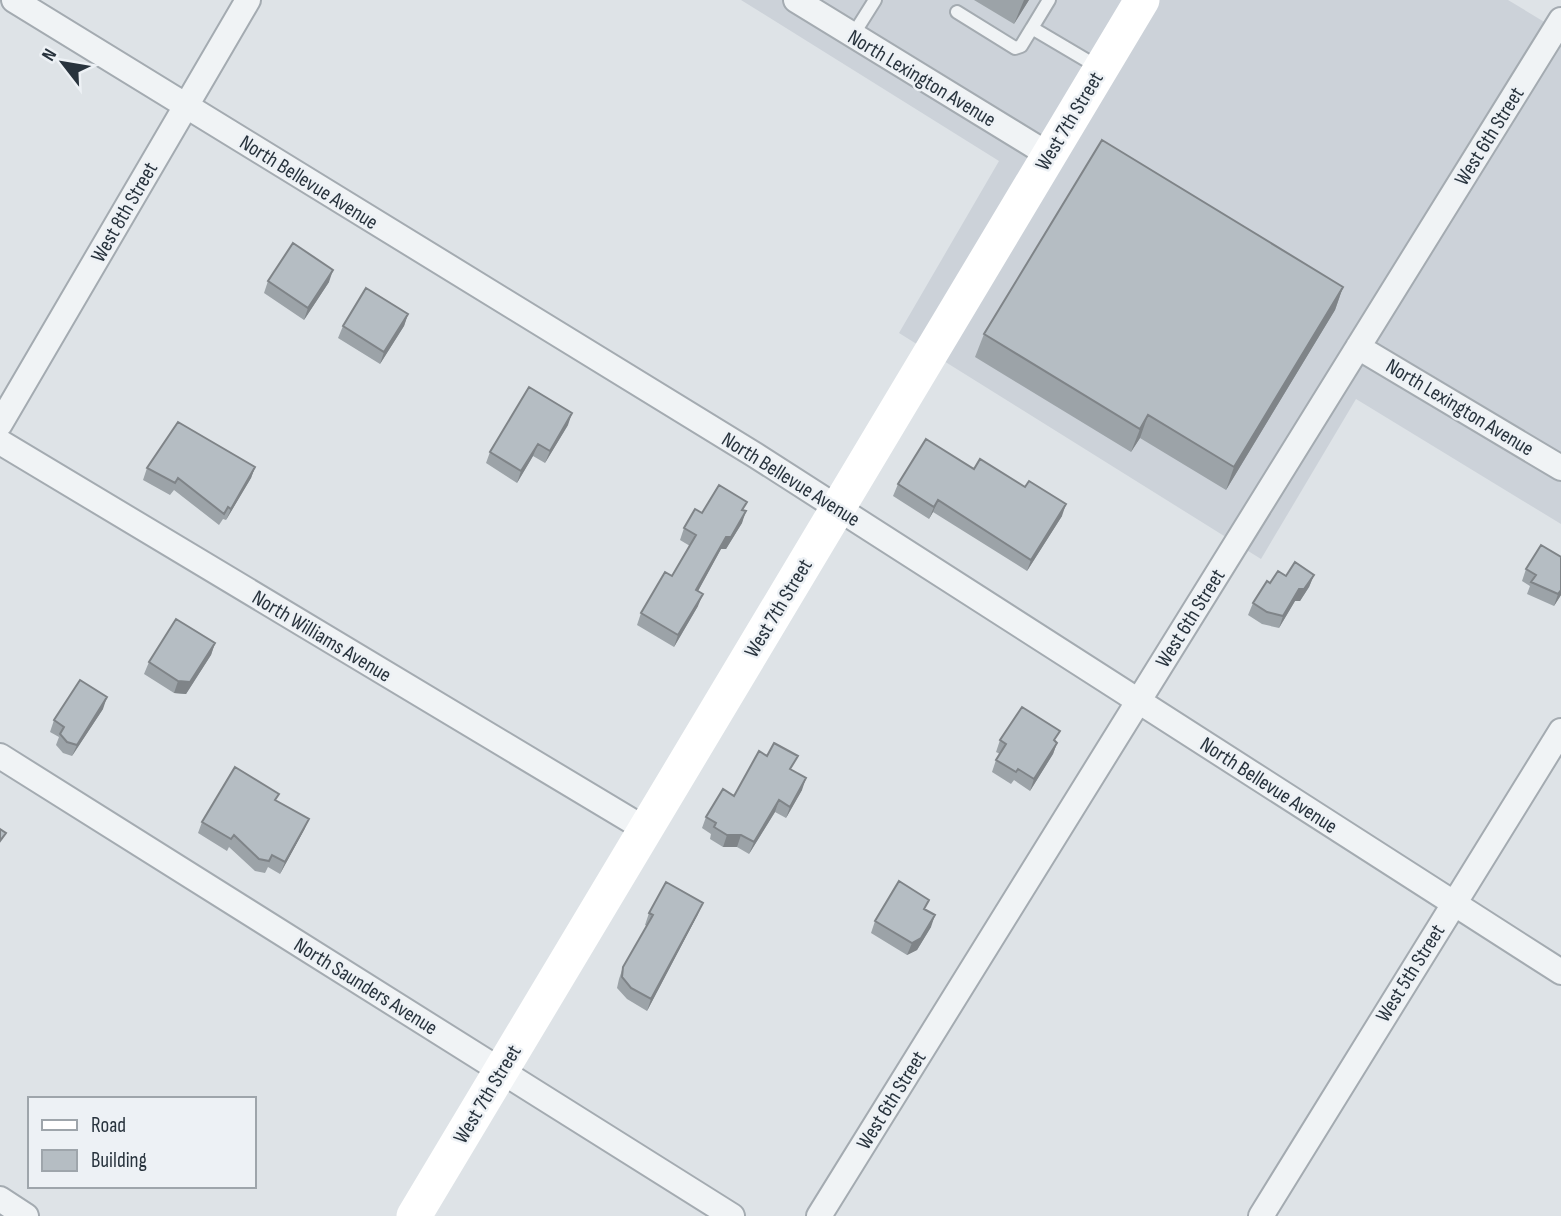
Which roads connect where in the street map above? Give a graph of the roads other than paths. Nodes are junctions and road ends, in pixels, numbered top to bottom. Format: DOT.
graph roads {
  1 [pos="14,0"];
  2 [pos="248,0"];
  3 [pos="796,0"];
  4 [pos="875,0"];
  5 [pos="1049,0"];
  6 [pos="1142,0"];
  7 [pos="957,12"];
  8 [pos="1561,20"];
  9 [pos="1032,28"];
  10 [pos="853,35"];
  11 [pos="1101,69"];
  12 [pos="186,107"];
  13 [pos="1049,155"];
  14 [pos="1358,347"];
  15 [pos="0,425"];
  16 [pos="0,442"];
  17 [pos="1561,468"];
  18 [pos="837,508"];
  19 [pos="1139,701"];
  20 [pos="1561,731"];
  21 [pos="0,756"];
  22 [pos="645,829"];
  23 [pos="1452,904"];
  24 [pos="1561,972"];
  25 [pos="501,1070"];
  26 [pos="0,1199"];
  27 [pos="26,1216"];
  28 [pos="414,1216"];
  29 [pos="733,1216"];
  30 [pos="819,1216"];
  31 [pos="1261,1216"];
  1 -- 12 [label="street, North Bellevue Avenue"];
  2 -- 12 [label="street, West 8th Street"];
  3 -- 10 [label="street, North Lexington Avenue"];
  4 -- 10 [label="lane"];
  5 -- 9 [label="lane"];
  6 -- 11 [label="main road, West 7th Street"];
  7 -- 9 [label="lane"];
  8 -- 14 [label="street, West 6th Street"];
  9 -- 11 [label="lane"];
  10 -- 13 [label="street, North Lexington Avenue"];
  11 -- 13 [label="main road, West 7th Street"];
  12 -- 15 [label="street, West 8th Street"];
  12 -- 18 [label="street, North Bellevue Avenue"];
  13 -- 18 [label="main road, West 7th Street"];
  14 -- 17 [label="street, North Lexington Avenue"];
  14 -- 19 [label="street, West 6th Street"];
  16 -- 22 [label="street, North Williams Avenue"];
  18 -- 19 [label="street, North Bellevue Avenue"];
  18 -- 22 [label="main road, West 7th Street"];
  19 -- 23 [label="street, North Bellevue Avenue"];
  19 -- 30 [label="street, West 6th Street"];
  20 -- 23 [label="street, West 5th Street"];
  21 -- 25 [label="street, North Saunders Avenue"];
  22 -- 25 [label="main road, West 7th Street"];
  23 -- 24 [label="street, North Bellevue Avenue"];
  23 -- 31 [label="street, West 5th Street"];
  25 -- 28 [label="main road, West 7th Street"];
  25 -- 29 [label="street, North Saunders Avenue"];
  26 -- 27 [label="street"];
}
